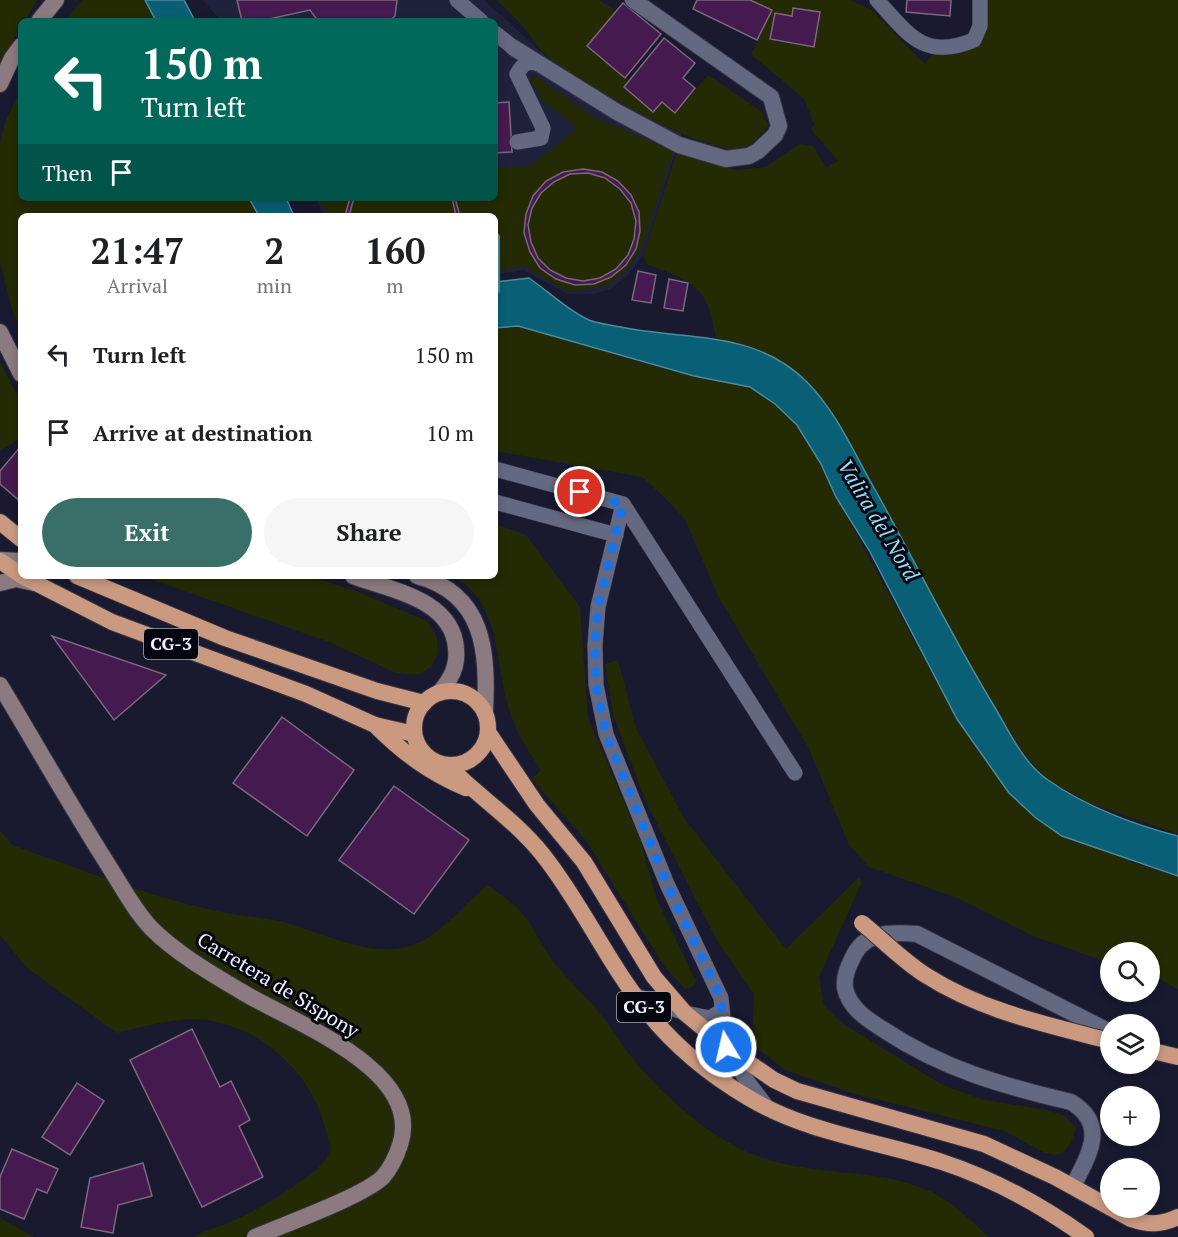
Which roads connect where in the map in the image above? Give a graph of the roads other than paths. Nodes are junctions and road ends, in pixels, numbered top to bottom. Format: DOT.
graph roads {
  1 [pos="56,0"];
  2 [pos="457,0"];
  3 [pos="633,0"];
  4 [pos="877,0"];
  5 [pos="980,0"];
  6 [pos="41,18"];
  7 [pos="478,18"];
  8 [pos="498,35"];
  9 [pos="498,41"];
  10 [pos="514,48"];
  11 [pos="16,52"];
  12 [pos="537,63"];
  13 [pos="0,84"];
  14 [pos="517,142"];
  15 [pos="0,332"];
  16 [pos="18,368"];
  17 [pos="498,470"];
  18 [pos="498,503"];
  19 [pos="623,504"];
  20 [pos="0,522"];
  21 [pos="616,535"];
  22 [pos="18,537"];
  23 [pos="0,560"];
  24 [pos="18,561"];
  25 [pos="18,572"];
  26 [pos="18,579"];
  27 [pos="28,579"];
  28 [pos="84,579"];
  29 [pos="361,579"];
  30 [pos="424,579"];
  31 [pos="0,584"];
  32 [pos="0,685"];
  33 [pos="431,698"];
  34 [pos="485,713"];
  35 [pos="375,725"];
  36 [pos="488,732"];
  37 [pos="414,734"];
  38 [pos="448,766"];
  39 [pos="795,773"];
  40 [pos="472,790"];
  41 [pos="862,923"];
  42 [pos="634,995"];
  43 [pos="721,1011"];
  44 [pos="685,1013"];
  45 [pos="1100,1027"];
  46 [pos="1100,1038"];
  47 [pos="726,1047"];
  48 [pos="1160,1053"];
  49 [pos="1178,1060"];
  50 [pos="768,1108"];
  51 [pos="1073,1186"];
  52 [pos="1178,1217"];
  53 [pos="255,1237"];
  54 [pos="1086,1237"];
  1 -- 6 [label="main road"];
  2 -- 7 [label="lane"];
  3 -- 12 [label="street"];
  4 -- 5 [label="lane"];
  8 -- 10 [label="lane"];
  9 -- 10 [label="lane"];
  10 -- 12 [label="street"];
  11 -- 13 [label="main road"];
  12 -- 14 [label="lane"];
  15 -- 16 [label="main road"];
  17 -- 19 [label="lane"];
  18 -- 21 [label="lane"];
  19 -- 21 [label="lane"];
  19 -- 39 [label="lane"];
  20 -- 22 [label="highway"];
  21 -- 43 [label="lane"];
  23 -- 24 [label="main road"];
  23 -- 25 [label="highway, CG-3"];
  26 -- 31 [label="main road"];
  27 -- 35 [label="highway, CG-3"];
  28 -- 33 [label="highway, CG-3"];
  29 -- 33 [label="main road"];
  30 -- 34 [label="main road"];
  32 -- 53 [label="main road, Carretera de Sispony"];
  33 -- 34 [label="highway, CG-3"];
  33 -- 37 [label="highway"];
  34 -- 36 [label="highway, CG-3"];
  35 -- 37 [label="highway, CG-3"];
  35 -- 40 [label="highway, CG-3"];
  36 -- 38 [label="highway"];
  36 -- 44 [label="highway, CG-3"];
  37 -- 38 [label="highway, CG-3"];
  38 -- 40 [label="highway, CG-3"];
  40 -- 42 [label="highway, CG-3"];
  41 -- 46 [label="highway, bridge"];
  42 -- 44 [label="lane"];
  42 -- 50 [label="highway, CG-3"];
  43 -- 44 [label="lane"];
  43 -- 47 [label="lane"];
  44 -- 47 [label="highway, CG-3"];
  45 -- 51 [label="street"];
  47 -- 50 [label="lane"];
  47 -- 51 [label="highway, CG-3"];
  48 -- 49 [label="highway, bridge"];
  50 -- 54 [label="highway, CG-3"];
  51 -- 52 [label="highway, CG-3"];
}
